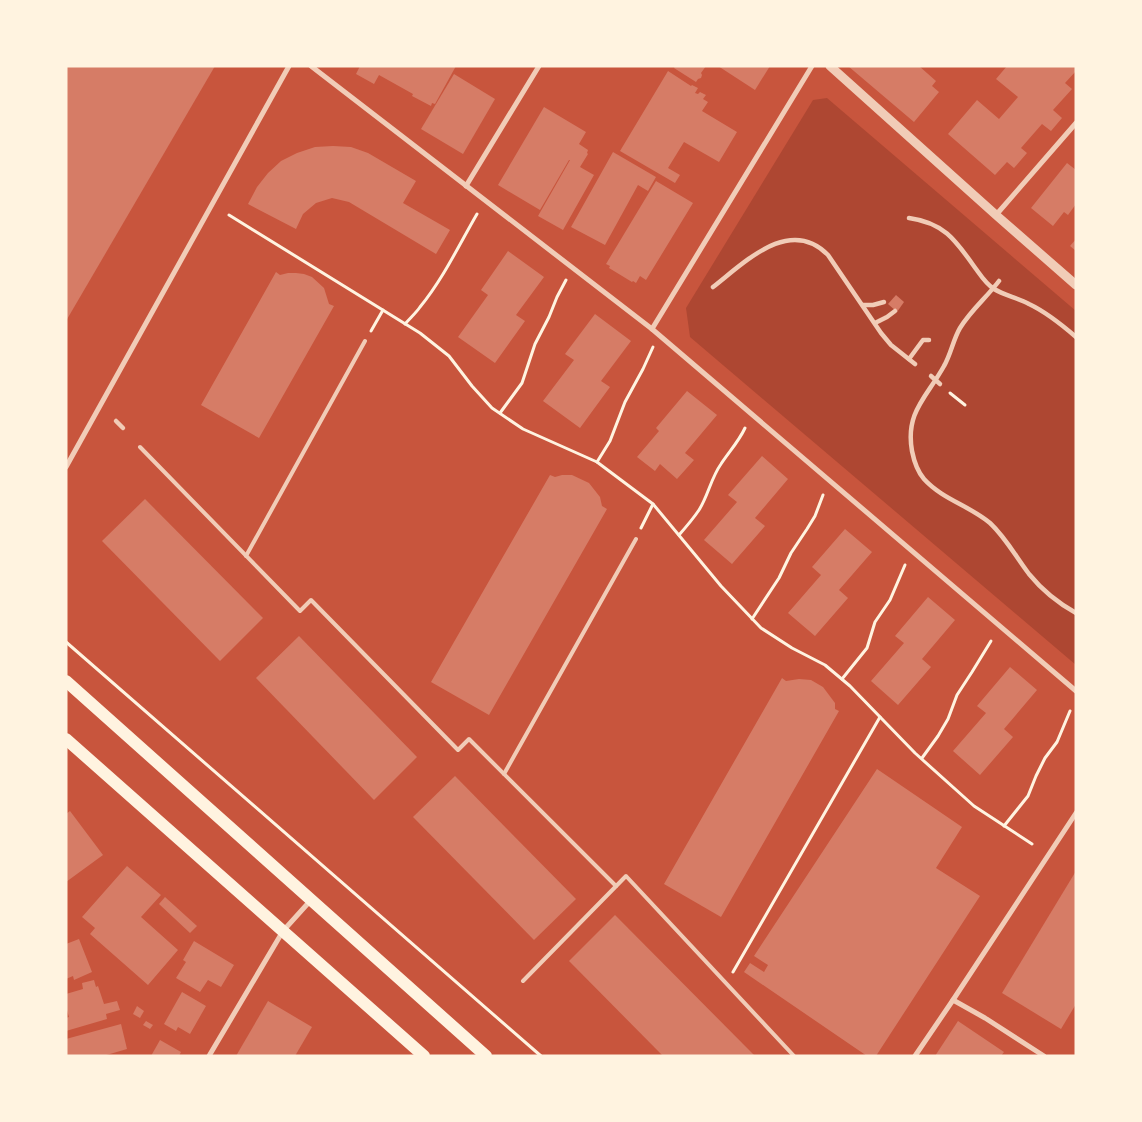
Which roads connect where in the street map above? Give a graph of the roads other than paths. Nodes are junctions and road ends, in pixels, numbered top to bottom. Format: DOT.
graph roads {
  1 [pos="289,66"];
  2 [pos="311,66"];
  3 [pos="539,66"];
  4 [pos="812,66"];
  5 [pos="830,66"];
  6 [pos="1076,123"];
  7 [pos="466,186"];
  8 [pos="996,215"];
  9 [pos="909,218"];
  10 [pos="999,281"];
  11 [pos="1076,284"];
  12 [pos="713,287"];
  13 [pos="994,288"];
  14 [pos="884,302"];
  15 [pos="863,305"];
  16 [pos="894,311"];
  17 [pos="875,323"];
  18 [pos="652,329"];
  19 [pos="1076,337"];
  20 [pos="929,340"];
  21 [pos="365,341"];
  22 [pos="947,341"];
  23 [pos="954,341"];
  24 [pos="909,359"];
  25 [pos="915,364"];
  26 [pos="931,376"];
  27 [pos="938,382"];
  28 [pos="116,421"];
  29 [pos="123,428"];
  30 [pos="140,447"];
  31 [pos="66,467"];
  32 [pos="636,539"];
  33 [pos="246,556"];
  34 [pos="1076,613"];
  35 [pos="66,681"];
  36 [pos="1076,691"];
  37 [pos="66,739"];
  38 [pos="504,774"];
  39 [pos="1076,813"];
  40 [pos="616,886"];
  41 [pos="311,900"];
  42 [pos="283,931"];
  43 [pos="523,980"];
  44 [pos="953,1000"];
  45 [pos="209,1056"];
  46 [pos="424,1056"];
  47 [pos="486,1056"];
  48 [pos="794,1056"];
  49 [pos="915,1056"];
  50 [pos="1044,1056"];
  1 -- 31 [label="street"];
  2 -- 7 [label="street"];
  3 -- 7 [label="street"];
  4 -- 18 [label="street"];
  5 -- 8 [label="street"];
  6 -- 8 [label="street"];
  7 -- 18 [label="street"];
  8 -- 11 [label="street"];
  9 -- 13 [label="street"];
  10 -- 13 [label="street"];
  12 -- 15 [label="street"];
  13 -- 19 [label="street"];
  13 -- 23 [label="street"];
  14 -- 15 [label="street"];
  15 -- 17 [label="street"];
  16 -- 17 [label="street"];
  17 -- 24 [label="street"];
  18 -- 36 [label="street"];
  20 -- 24 [label="street"];
  21 -- 33 [label="lane"];
  22 -- 23 [label="street"];
  23 -- 27 [label="street"];
  24 -- 25 [label="street"];
  26 -- 27 [label="street"];
  27 -- 34 [label="street"];
  28 -- 29 [label="street"];
  30 -- 33 [label="lane"];
  32 -- 38 [label="lane"];
  33 -- 38 [label="lane"];
  35 -- 41 [label="main road"];
  37 -- 42 [label="main road"];
  38 -- 40 [label="lane"];
  39 -- 44 [label="street"];
  40 -- 43 [label="lane"];
  40 -- 48 [label="lane"];
  41 -- 42 [label="street"];
  41 -- 47 [label="main road"];
  42 -- 45 [label="street"];
  42 -- 46 [label="main road"];
  44 -- 49 [label="street"];
  44 -- 50 [label="street"];
}
